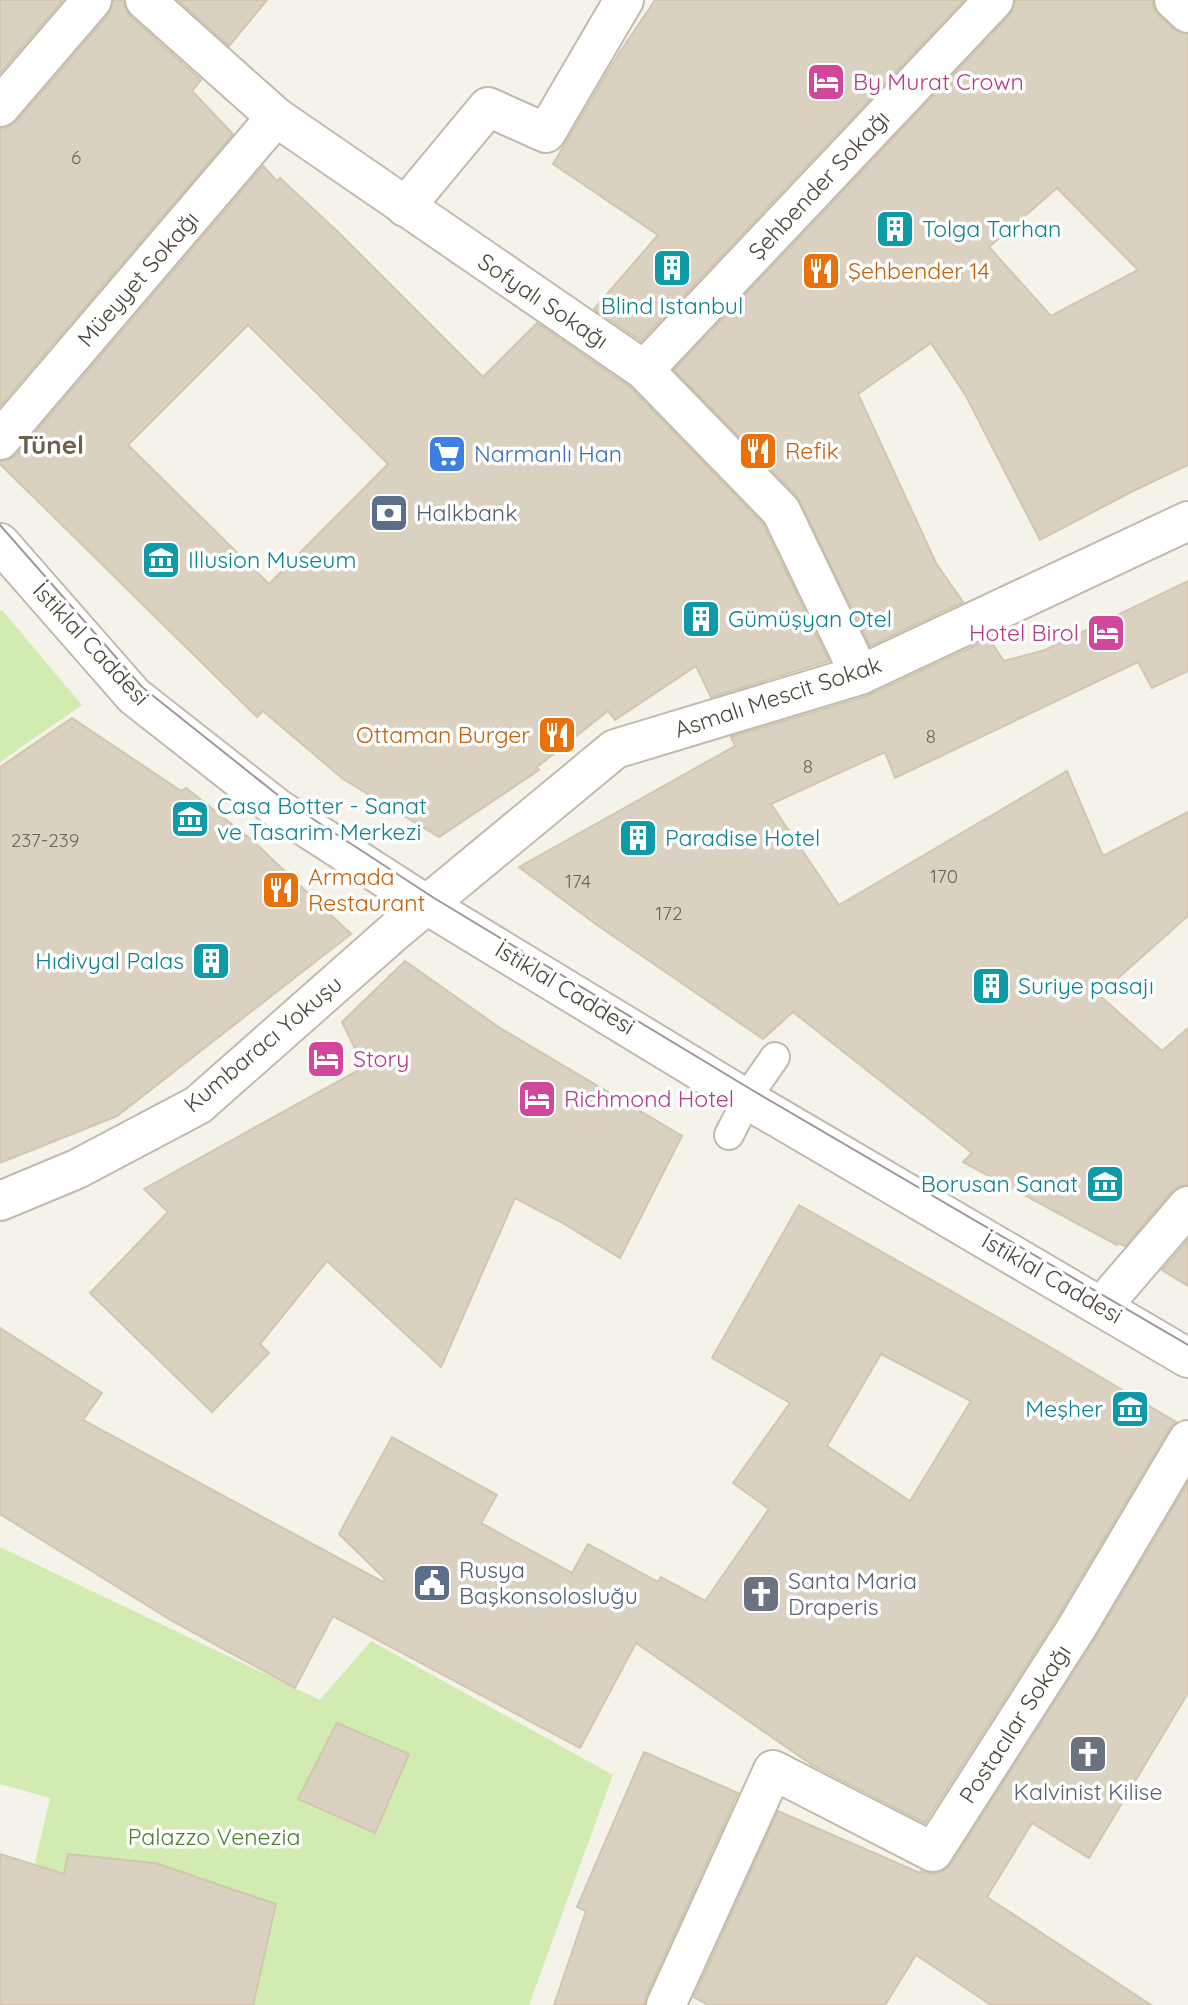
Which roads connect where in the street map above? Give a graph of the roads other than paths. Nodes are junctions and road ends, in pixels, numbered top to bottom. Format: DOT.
graph roads {
  1 [pos="92,0"];
  2 [pos="145,0"];
  3 [pos="624,0"];
  4 [pos="994,0"];
  5 [pos="1174,0"];
  6 [pos="1188,13"];
  7 [pos="0,107"];
  8 [pos="276,117"];
  9 [pos="405,207"];
  10 [pos="644,370"];
  11 [pos="0,440"];
  12 [pos="1188,521"];
  13 [pos="0,543"];
  14 [pos="860,675"];
  15 [pos="430,902"];
  16 [pos="775,1057"];
  17 [pos="748,1100"];
  18 [pos="729,1135"];
  19 [pos="0,1201"];
  20 [pos="1188,1206"];
  21 [pos="1102,1306"];
  22 [pos="1188,1358"];
  23 [pos="1188,1440"];
  24 [pos="666,2005"];
  1 -- 7 [label="street"];
  2 -- 8 [label="street, Sofyalı Sokağı"];
  3 -- 9 [label="street"];
  4 -- 10 [label="street, Şehbender Sokağı"];
  5 -- 6 [label="street"];
  8 -- 9 [label="street, Sofyalı Sokağı"];
  8 -- 11 [label="street, Müeyyet Sokağı"];
  9 -- 10 [label="street, Sofyalı Sokağı"];
  10 -- 14 [label="street, Sofyalı Sokağı"];
  12 -- 14 [label="street, Asmalı Mescit Sokak"];
  13 -- 15 [label="street, İstiklal Caddesi"];
  14 -- 15 [label="street, Asmalı Mescit Sokak"];
  15 -- 17 [label="street, İstiklal Caddesi"];
  15 -- 19 [label="street, Kumbaracı Yokuşu"];
  16 -- 17 [label="lane"];
  17 -- 18 [label="lane"];
  17 -- 21 [label="street, İstiklal Caddesi"];
  20 -- 21 [label="street"];
  21 -- 22 [label="street, İstiklal Caddesi"];
  23 -- 24 [label="street, Postacılar Sokağı"];
}
